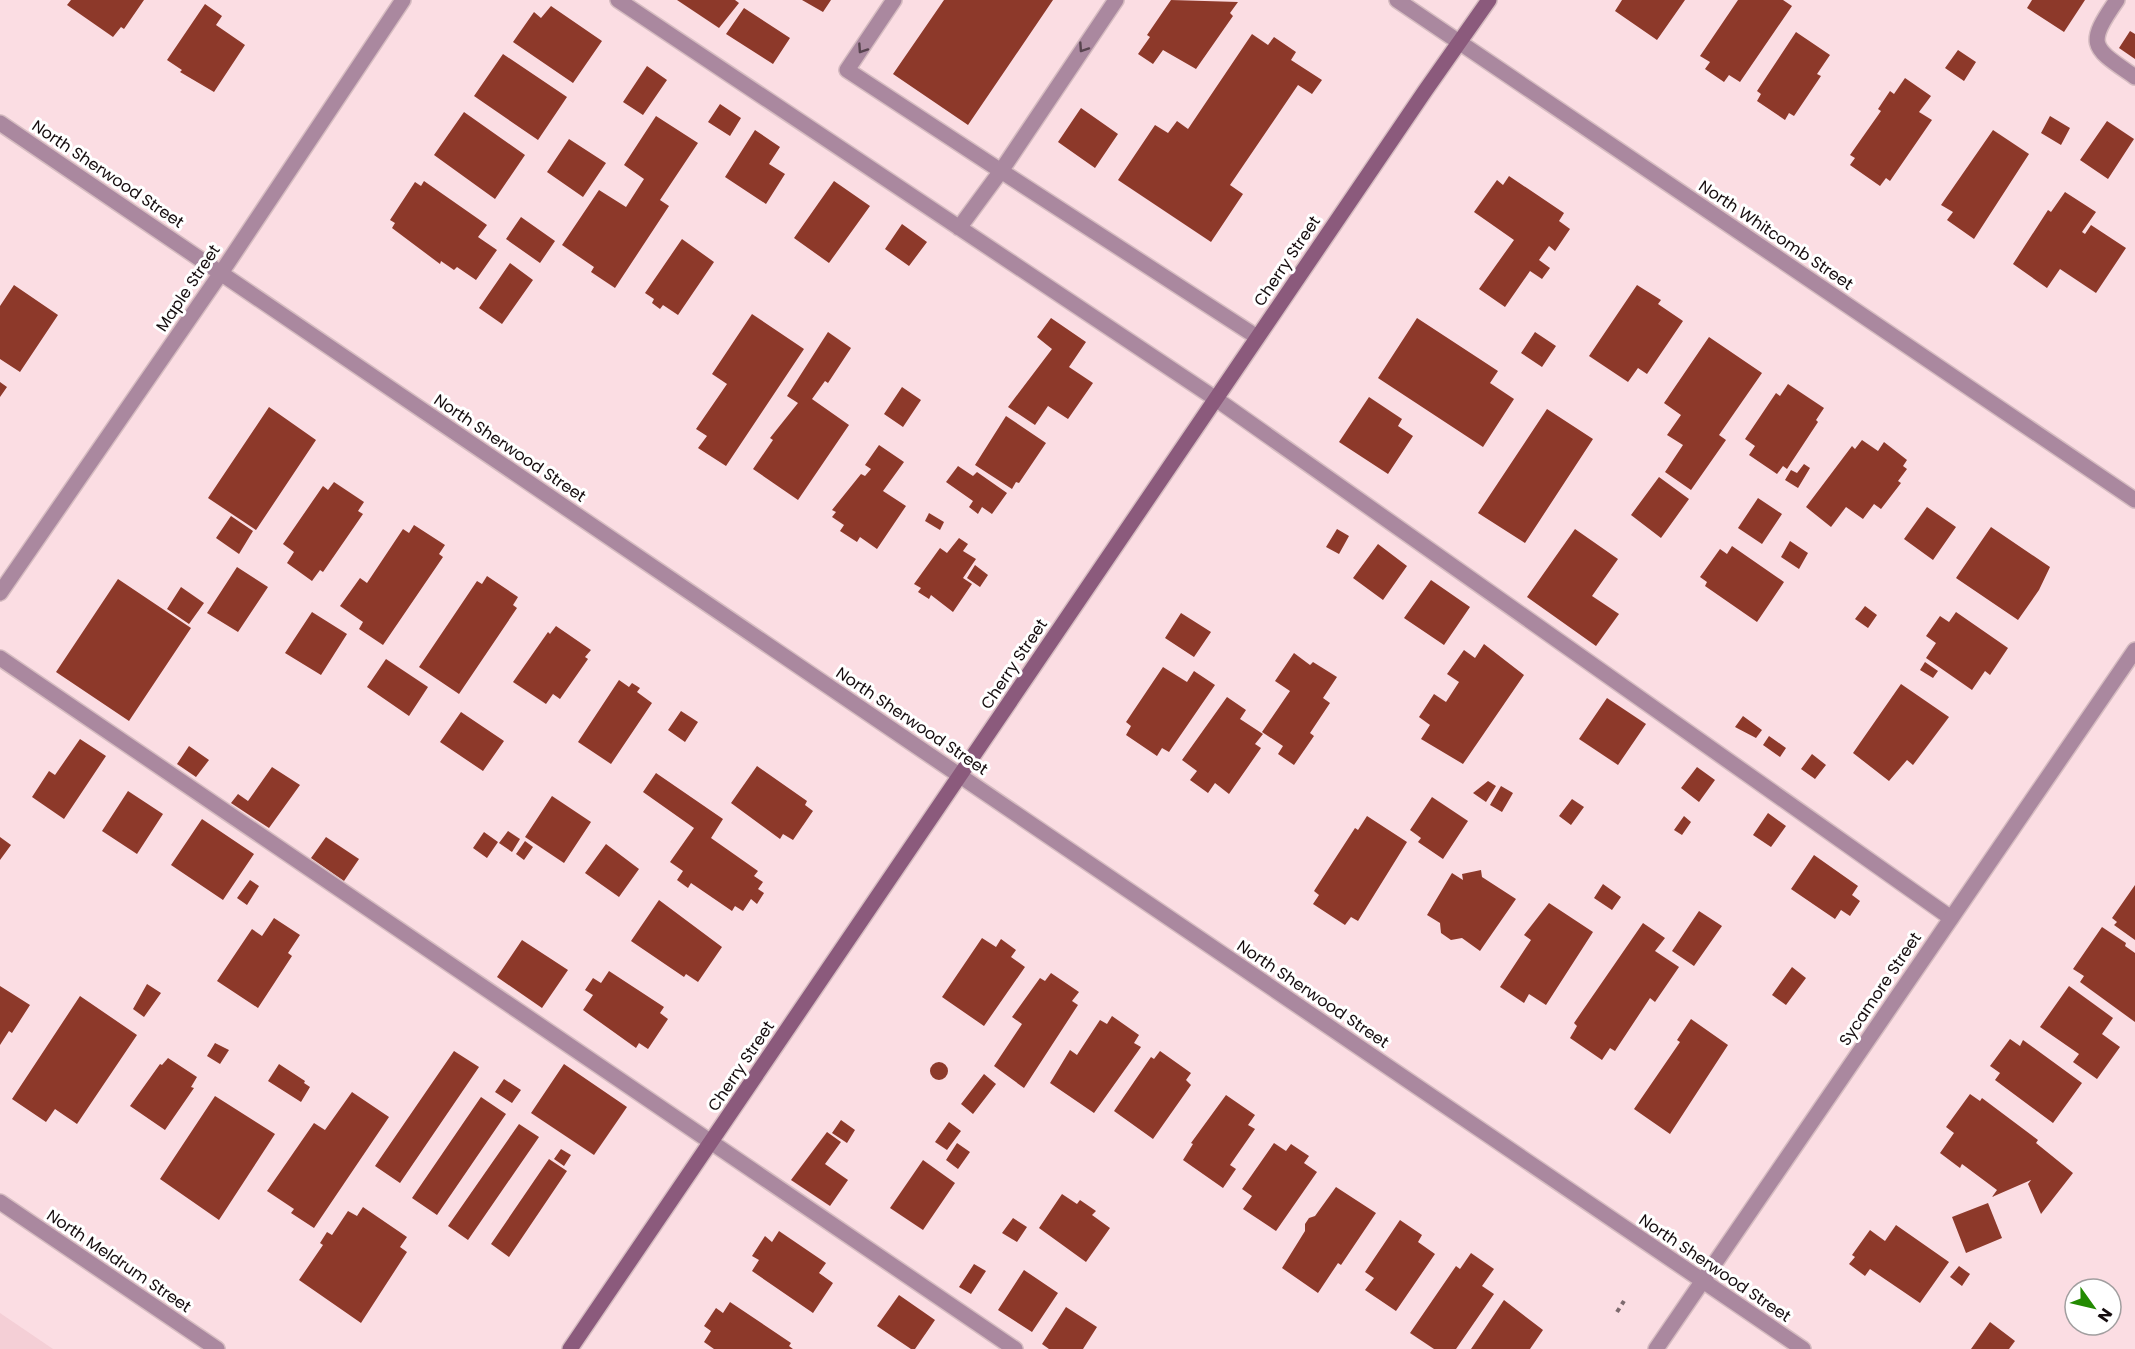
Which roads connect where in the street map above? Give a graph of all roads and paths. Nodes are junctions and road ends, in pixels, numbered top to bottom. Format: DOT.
graph roads {
  1 [pos="403,0"];
  2 [pos="618,0"];
  3 [pos="894,0"];
  4 [pos="1116,0"];
  5 [pos="1397,0"];
  6 [pos="1489,0"];
  7 [pos="2117,0"];
  8 [pos="1460,43"];
  9 [pos="2135,77"];
  10 [pos="0,123"];
  11 [pos="1000,171"];
  12 [pos="959,228"];
  13 [pos="220,273"];
  14 [pos="1257,337"];
  15 [pos="1216,399"];
  16 [pos="2135,500"];
  17 [pos="0,593"];
  18 [pos="2135,650"];
  19 [pos="0,658"];
  20 [pos="960,775"];
  21 [pos="1951,918"];
  22 [pos="711,1143"];
  23 [pos="0,1202"];
  24 [pos="1702,1281"];
  25 [pos="1624,1301"];
  26 [pos="1617,1312"];
  27 [pos="217,1349"];
  28 [pos="570,1349"];
  29 [pos="1015,1349"];
  30 [pos="1656,1349"];
  31 [pos="1803,1349"];
  1 -- 13 [label="street, Maple Street"];
  2 -- 12 [label="street"];
  3 -- 11 [label="street, one-way"];
  4 -- 11 [label="street, one-way"];
  5 -- 8 [label="street, North Whitcomb Street"];
  6 -- 8 [label="street, Cherry Street"];
  7 -- 9 [label="street"];
  8 -- 14 [label="street, Cherry Street"];
  8 -- 16 [label="street, North Whitcomb Street"];
  10 -- 13 [label="street, North Sherwood Street"];
  11 -- 12 [label="street"];
  11 -- 14 [label="street"];
  12 -- 15 [label="street"];
  13 -- 17 [label="street, Maple Street"];
  13 -- 20 [label="street, North Sherwood Street"];
  14 -- 15 [label="street, Cherry Street"];
  15 -- 20 [label="street, Cherry Street"];
  15 -- 21 [label="street"];
  18 -- 21 [label="street, Sycamore Street"];
  19 -- 22 [label="street"];
  20 -- 22 [label="street, Cherry Street"];
  20 -- 24 [label="street, North Sherwood Street"];
  21 -- 24 [label="street, Sycamore Street"];
  22 -- 28 [label="street, Cherry Street"];
  22 -- 29 [label="street"];
  23 -- 27 [label="street, North Meldrum Street"];
  24 -- 30 [label="street, Sycamore Street"];
  24 -- 31 [label="street, North Sherwood Street"];
  25 -- 26 [label="path"];
}
